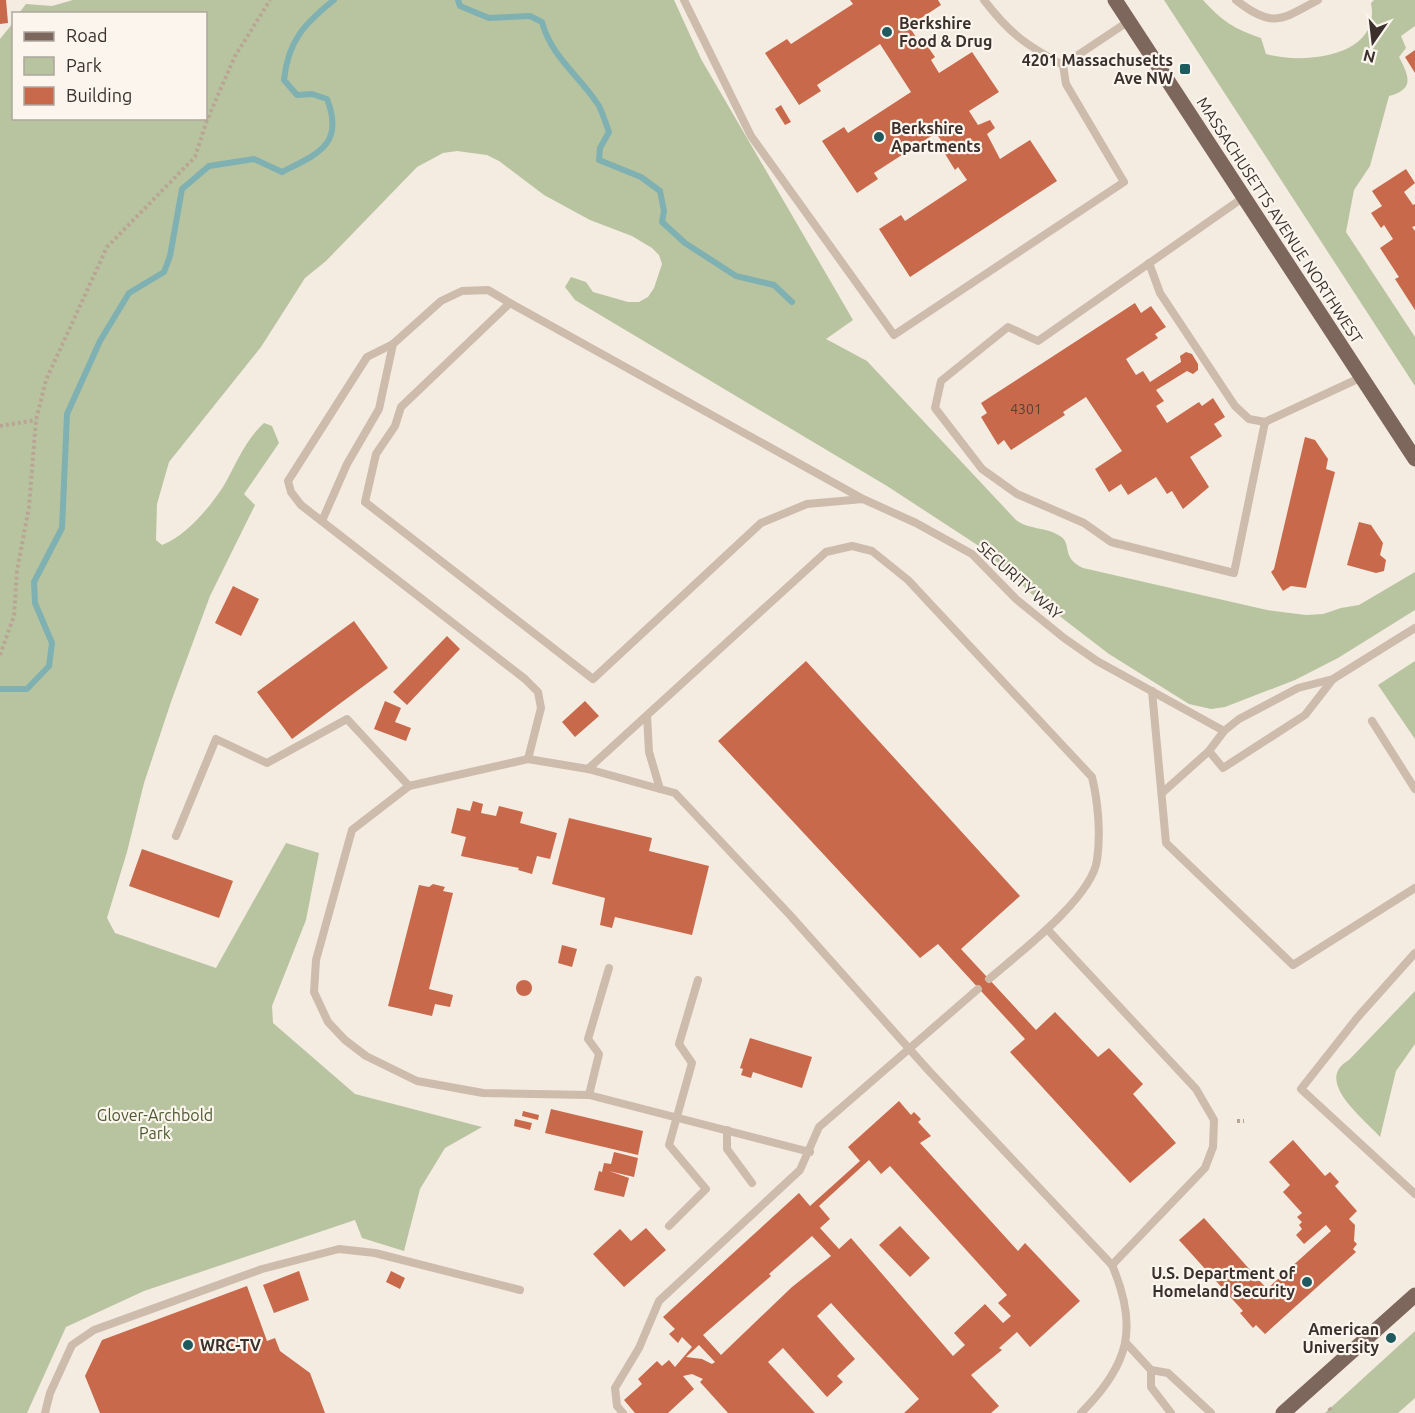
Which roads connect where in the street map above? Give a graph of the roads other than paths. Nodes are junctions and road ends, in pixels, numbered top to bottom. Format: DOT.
graph roads {
  1 [pos="684,0"];
  2 [pos="984,0"];
  3 [pos="1115,0"];
  4 [pos="1236,0"];
  5 [pos="1318,0"];
  6 [pos="1129,21"];
  7 [pos="1063,65"];
  8 [pos="1244,197"];
  9 [pos="1149,263"];
  10 [pos="510,303"];
  11 [pos="393,344"];
  12 [pos="1362,377"];
  13 [pos="1265,422"];
  14 [pos="1415,459"];
  15 [pos="863,499"];
  16 [pos="322,521"];
  17 [pos="1415,628"];
  18 [pos="1333,679"];
  19 [pos="1152,691"];
  20 [pos="646,716"];
  21 [pos="1372,721"];
  22 [pos="1224,731"];
  23 [pos="1209,751"];
  24 [pos="528,759"];
  25 [pos="588,770"];
  26 [pos="410,786"];
  27 [pos="660,789"];
  28 [pos="1415,789"];
  29 [pos="1162,793"];
  30 [pos="176,836"];
  31 [pos="1415,888"];
  32 [pos="1047,929"];
  33 [pos="1415,954"];
  34 [pos="609,968"];
  35 [pos="989,979"];
  36 [pos="698,980"];
  37 [pos="978,989"];
  38 [pos="908,1049"];
  39 [pos="589,1095"];
  40 [pos="677,1116"];
  41 [pos="727,1130"];
  42 [pos="810,1152"];
  43 [pos="752,1183"];
  44 [pos="1415,1194"];
  45 [pos="669,1226"];
  46 [pos="1112,1265"];
  47 [pos="520,1290"];
  48 [pos="1415,1295"];
  49 [pos="1127,1344"];
  50 [pos="1151,1370"];
  51 [pos="45,1413"];
  52 [pos="623,1413"];
  53 [pos="1081,1413"];
  54 [pos="1171,1413"];
  55 [pos="1211,1413"];
  56 [pos="1283,1413"];
  1 -- 7 [label="lane"];
  2 -- 7 [label="lane"];
  3 -- 6 [label="main road, MASSACHUSETTS AVENUE NORTHWEST"];
  4 -- 5 [label="lane"];
  6 -- 7 [label="lane"];
  6 -- 8 [label="main road, MASSACHUSETTS AVENUE NORTHWEST"];
  8 -- 9 [label="lane"];
  8 -- 12 [label="main road, MASSACHUSETTS AVENUE NORTHWEST"];
  9 -- 13 [label="lane"];
  9 -- 13 [label="lane"];
  10 -- 11 [label="lane"];
  10 -- 15 [label="lane"];
  10 -- 15 [label="lane, SECURITY WAY"];
  11 -- 16 [label="lane"];
  11 -- 16 [label="lane"];
  12 -- 13 [label="lane"];
  12 -- 14 [label="main road, MASSACHUSETTS AVENUE NORTHWEST"];
  15 -- 19 [label="lane, SECURITY WAY"];
  16 -- 24 [label="lane"];
  17 -- 18 [label="lane"];
  18 -- 22 [label="lane"];
  18 -- 23 [label="lane"];
  19 -- 22 [label="lane, SECURITY WAY"];
  19 -- 29 [label="lane"];
  20 -- 25 [label="lane"];
  20 -- 27 [label="lane"];
  20 -- 32 [label="lane"];
  21 -- 28 [label="lane"];
  22 -- 23 [label="lane"];
  23 -- 29 [label="lane"];
  24 -- 25 [label="lane"];
  24 -- 26 [label="lane"];
  25 -- 27 [label="lane"];
  26 -- 30 [label="lane"];
  26 -- 39 [label="lane"];
  27 -- 38 [label="lane"];
  29 -- 31 [label="lane"];
  32 -- 35 [label="lane"];
  32 -- 46 [label="lane"];
  33 -- 44 [label="lane"];
  34 -- 39 [label="lane"];
  36 -- 40 [label="lane"];
  37 -- 38 [label="lane"];
  38 -- 42 [label="lane"];
  38 -- 46 [label="lane"];
  39 -- 40 [label="lane"];
  40 -- 41 [label="lane"];
  40 -- 45 [label="lane"];
  41 -- 42 [label="lane"];
  41 -- 43 [label="lane"];
  42 -- 52 [label="lane"];
  46 -- 49 [label="lane"];
  47 -- 51 [label="lane"];
  48 -- 56 [label="main road"];
  49 -- 50 [label="lane"];
  49 -- 53 [label="lane"];
  50 -- 54 [label="lane"];
  50 -- 55 [label="lane"];
}
